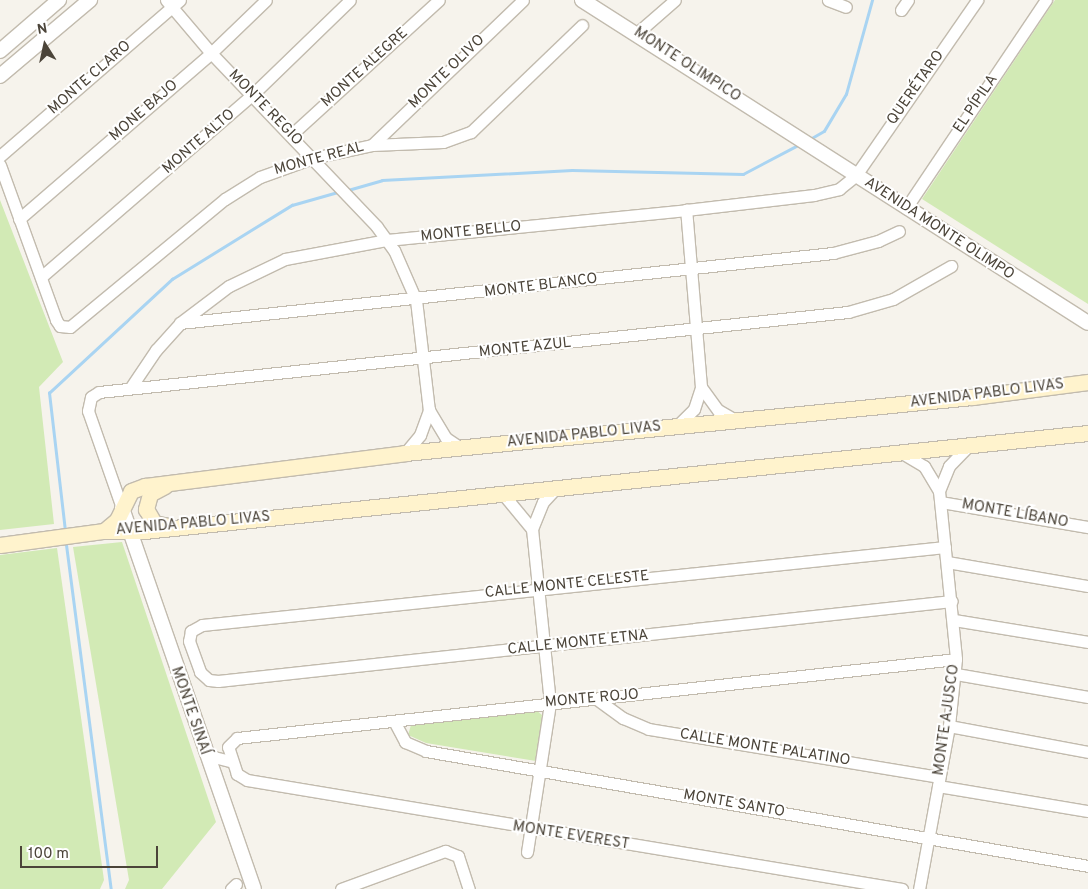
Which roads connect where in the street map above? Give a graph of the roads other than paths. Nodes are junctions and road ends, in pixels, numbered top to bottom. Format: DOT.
graph roads {
  1 [pos="59,0"];
  2 [pos="90,0"];
  3 [pos="266,0"];
  4 [pos="350,0"];
  5 [pos="439,0"];
  6 [pos="523,0"];
  7 [pos="675,0"];
  8 [pos="828,0"];
  9 [pos="977,0"];
  10 [pos="1046,0"];
  11 [pos="587,1"];
  12 [pos="173,2"];
  13 [pos="846,7"];
  14 [pos="582,25"];
  15 [pos="637,33"];
  16 [pos="20,34"];
  17 [pos="0,40"];
  18 [pos="0,51"];
  19 [pos="211,52"];
  20 [pos="0,76"];
  21 [pos="252,95"];
  22 [pos="791,132"];
  23 [pos="291,135"];
  24 [pos="372,145"];
  25 [pos="0,156"];
  26 [pos="313,158"];
  27 [pos="0,165"];
  28 [pos="856,175"];
  29 [pos="906,208"];
  30 [pos="686,210"];
  31 [pos="19,219"];
  32 [pos="899,231"];
  33 [pos="387,240"];
  34 [pos="951,266"];
  35 [pos="693,268"];
  36 [pos="41,277"];
  37 [pos="416,300"];
  38 [pos="1088,322"];
  39 [pos="180,323"];
  40 [pos="697,330"];
  41 [pos="423,358"];
  42 [pos="1088,382"];
  43 [pos="131,387"];
  44 [pos="701,387"];
  45 [pos="429,410"];
  46 [pos="737,421"];
  47 [pos="1088,425"];
  48 [pos="677,426"];
  49 [pos="1088,433"];
  50 [pos="1054,437"];
  51 [pos="970,444"];
  52 [pos="461,448"];
  53 [pos="405,453"];
  54 [pos="902,453"];
  55 [pos="174,482"];
  56 [pos="555,490"];
  57 [pos="503,494"];
  58 [pos="940,496"];
  59 [pos="122,508"];
  60 [pos="177,527"];
  61 [pos="1088,527"];
  62 [pos="532,529"];
  63 [pos="100,532"];
  64 [pos="129,532"];
  65 [pos="0,545"];
  66 [pos="945,547"];
  67 [pos="947,562"];
  68 [pos="1088,586"];
  69 [pos="537,588"];
  70 [pos="952,601"];
  71 [pos="954,620"];
  72 [pos="1088,642"];
  73 [pos="544,646"];
  74 [pos="956,659"];
  75 [pos="956,674"];
  76 [pos="205,679"];
  77 [pos="1088,697"];
  78 [pos="598,700"];
  79 [pos="550,703"];
  80 [pos="394,721"];
  81 [pos="949,726"];
  82 [pos="1088,752"];
  83 [pos="206,755"];
  84 [pos="230,761"];
  85 [pos="542,771"];
  86 [pos="938,782"];
  87 [pos="1088,810"];
  88 [pos="531,830"];
  89 [pos="929,837"];
  90 [pos="527,852"];
  91 [pos="1088,866"];
  92 [pos="254,889"];
  93 [pos="341,889"];
  94 [pos="469,889"];
  95 [pos="902,889"];
  96 [pos="919,889"];
  1 -- 16 [label="street"];
  2 -- 20 [label="street"];
  3 -- 19 [label="street, MONE BAJO"];
  4 -- 21 [label="street, MONTE ALTO"];
  5 -- 23 [label="street, MONTE ALEGRE"];
  6 -- 24 [label="street, MONTE OLIVO"];
  7 -- 15 [label="street"];
  8 -- 13 [label="street"];
  9 -- 28 [label="street, QUERÉTARO"];
  10 -- 29 [label="street, EL PÍPILA"];
  11 -- 15 [label="street, MONTE OLIMPICO"];
  12 -- 19 [label="street, MONTE REGIO"];
  12 -- 25 [label="street, MONTE CLARO"];
  14 -- 24 [label="street, MONTE REAL"];
  15 -- 22 [label="street, MONTE OLIMPICO"];
  16 -- 17 [label="street"];
  16 -- 18 [label="street"];
  19 -- 21 [label="street, MONTE REGIO"];
  19 -- 31 [label="street, MONE BAJO"];
  21 -- 23 [label="street, MONTE REGIO"];
  21 -- 36 [label="street, MONTE ALTO"];
  22 -- 28 [label="street, AVENIDA MONTE OLIMPO"];
  23 -- 26 [label="street, MONTE REGIO"];
  24 -- 26 [label="street, MONTE REAL"];
  26 -- 33 [label="street, MONTE REGIO"];
  26 -- 36 [label="street, MONTE REAL"];
  27 -- 31 [label="street"];
  28 -- 29 [label="street, AVENIDA MONTE OLIMPO"];
  28 -- 30 [label="street, MONTE BELLO"];
  29 -- 38 [label="street, AVENIDA MONTE OLIMPO"];
  30 -- 33 [label="street, MONTE BELLO"];
  30 -- 35 [label="street"];
  31 -- 36 [label="street"];
  32 -- 35 [label="street, MONTE BLANCO"];
  33 -- 37 [label="street, MONTE REGIO"];
  33 -- 39 [label="street, MONTE BELLO"];
  34 -- 40 [label="street, MONTE AZUL"];
  35 -- 37 [label="street, MONTE BLANCO"];
  35 -- 40 [label="street"];
  37 -- 39 [label="street, MONTE BLANCO"];
  37 -- 41 [label="street, MONTE REGIO"];
  39 -- 43 [label="street, MONTE BELLO"];
  40 -- 41 [label="street, MONTE AZUL"];
  40 -- 44 [label="street"];
  41 -- 43 [label="street, MONTE AZUL"];
  41 -- 45 [label="street, MONTE REGIO"];
  42 -- 46 [label="main road, AVENIDA PABLO LIVAS"];
  43 -- 59 [label="street, MONTE AZUL"];
  44 -- 46 [label="street"];
  44 -- 48 [label="street"];
  45 -- 52 [label="street, MONTE REGIO"];
  45 -- 53 [label="street, MONTE REGIO"];
  46 -- 48 [label="main road, AVENIDA PABLO LIVAS"];
  47 -- 50 [label="main road"];
  48 -- 52 [label="main road, AVENIDA PABLO LIVAS"];
  49 -- 50 [label="main road, AVENIDA PABLO LIVAS"];
  50 -- 51 [label="main road, AVENIDA PABLO LIVAS"];
  51 -- 54 [label="main road, AVENIDA PABLO LIVAS"];
  51 -- 58 [label="street, MONTE AJUSCO"];
  52 -- 53 [label="main road, AVENIDA PABLO LIVAS"];
  53 -- 55 [label="main road, AVENIDA PABLO LIVAS"];
  54 -- 56 [label="main road, AVENIDA PABLO LIVAS"];
  54 -- 58 [label="street, MONTE AJUSCO"];
  55 -- 59 [label="main road, AVENIDA PABLO LIVAS"];
  55 -- 60 [label="main road"];
  56 -- 57 [label="main road, AVENIDA PABLO LIVAS"];
  56 -- 62 [label="street"];
  57 -- 60 [label="main road, AVENIDA PABLO LIVAS"];
  57 -- 62 [label="street"];
  58 -- 61 [label="street, MONTE LÍBANO"];
  58 -- 66 [label="street, MONTE AJUSCO"];
  59 -- 63 [label="main road, AVENIDA PABLO LIVAS"];
  59 -- 64 [label="street, MONTE SINAÍ"];
  60 -- 64 [label="main road, AVENIDA PABLO LIVAS"];
  62 -- 69 [label="street"];
  63 -- 64 [label="main road, AVENIDA PABLO LIVAS"];
  63 -- 65 [label="main road, AVENIDA PABLO LIVAS"];
  64 -- 83 [label="street, MONTE SINAÍ"];
  66 -- 67 [label="street, MONTE AJUSCO"];
  66 -- 69 [label="street, CALLE MONTE CELESTE"];
  67 -- 68 [label="street"];
  67 -- 70 [label="street, MONTE AJUSCO"];
  69 -- 73 [label="street"];
  69 -- 76 [label="street, CALLE MONTE CELESTE"];
  70 -- 71 [label="street, MONTE AJUSCO"];
  70 -- 73 [label="street, CALLE MONTE ETNA"];
  71 -- 72 [label="street"];
  71 -- 74 [label="street, MONTE AJUSCO"];
  73 -- 76 [label="street, CALLE MONTE ETNA"];
  73 -- 79 [label="street"];
  74 -- 75 [label="street, MONTE AJUSCO"];
  74 -- 78 [label="street, MONTE ROJO"];
  75 -- 77 [label="street"];
  75 -- 81 [label="street, MONTE AJUSCO"];
  78 -- 79 [label="street, MONTE ROJO"];
  78 -- 86 [label="street, CALLE MONTE PALATINO"];
  79 -- 80 [label="street, MONTE ROJO"];
  79 -- 85 [label="street"];
  80 -- 84 [label="street, MONTE ROJO"];
  80 -- 85 [label="street, MONTE SANTO"];
  81 -- 82 [label="street"];
  81 -- 86 [label="street, MONTE AJUSCO"];
  83 -- 84 [label="street"];
  83 -- 92 [label="street, MONTE SINAÍ"];
  84 -- 88 [label="street, MONTE EVEREST"];
  85 -- 88 [label="street"];
  85 -- 89 [label="street, MONTE SANTO"];
  86 -- 87 [label="street, CALLE MONTE PALATINO"];
  86 -- 89 [label="street, MONTE AJUSCO"];
  88 -- 90 [label="street"];
  88 -- 95 [label="street, MONTE EVEREST"];
  89 -- 91 [label="street, MONTE SANTO"];
  89 -- 96 [label="street, MONTE AJUSCO"];
  93 -- 94 [label="street"];
}
